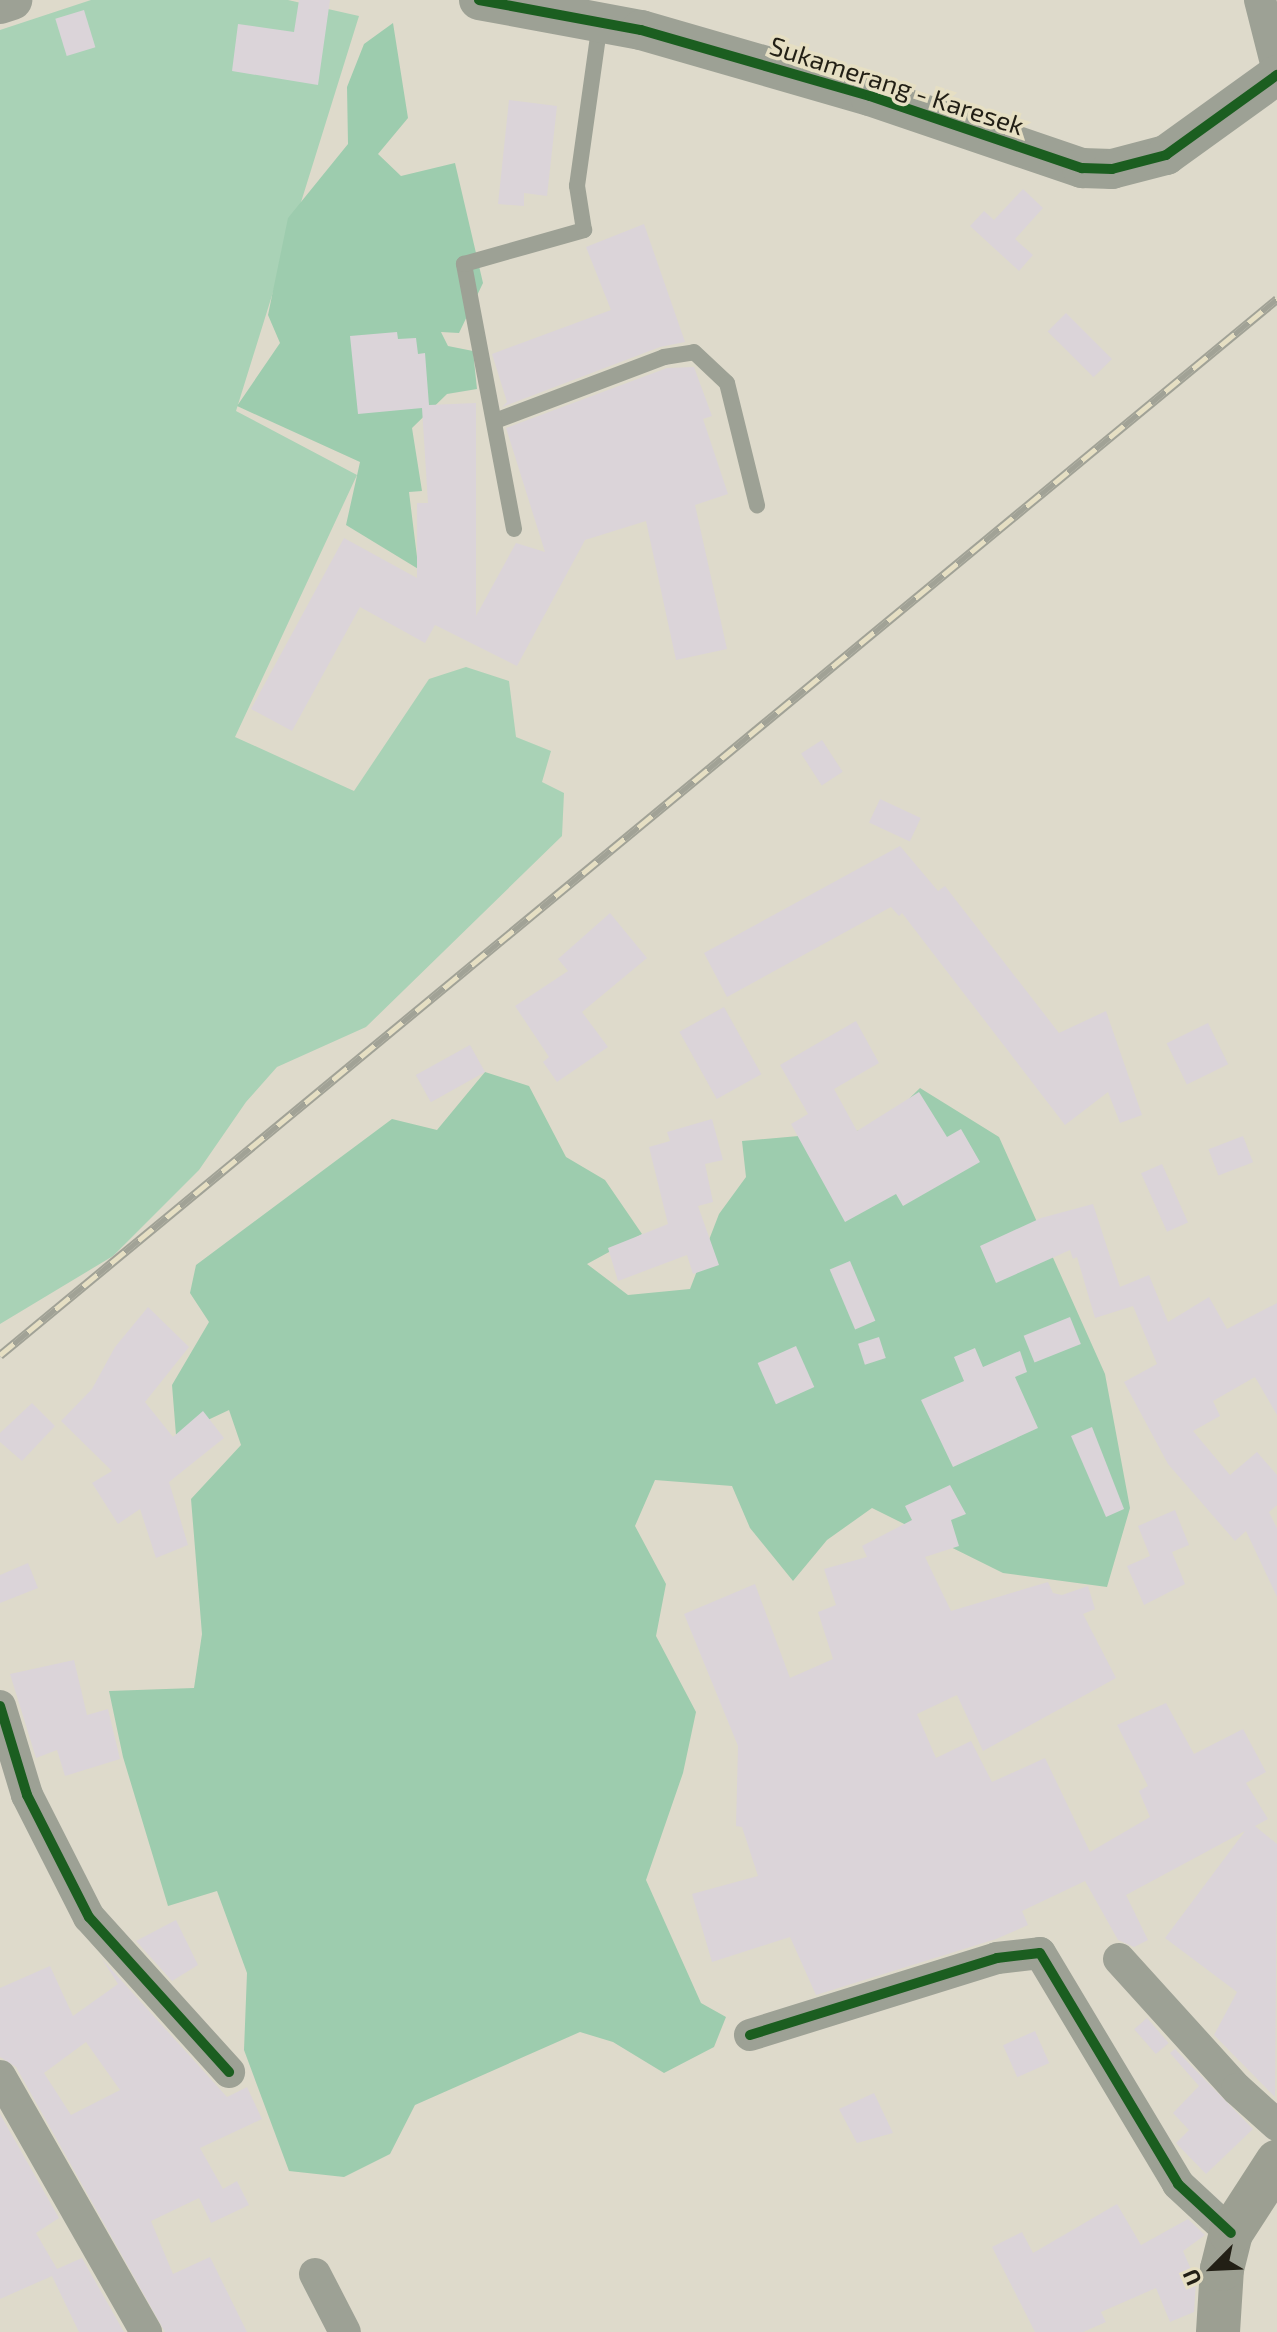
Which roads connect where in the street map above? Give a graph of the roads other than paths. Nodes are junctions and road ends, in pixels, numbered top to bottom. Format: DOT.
graph roads {
  1 [pos="12,0"];
  2 [pos="479,0"];
  3 [pos="1260,0"];
  4 [pos="0,4"];
  5 [pos="600,21"];
  6 [pos="1277,67"];
  7 [pos="1277,75"];
  8 [pos="495,421"];
  9 [pos="757,505"];
  10 [pos="514,529"];
  11 [pos="0,1706"];
  12 [pos="1119,1959"];
  13 [pos="750,2035"];
  14 [pos="229,2072"];
  15 [pos="0,2076"];
  16 [pos="1277,2125"];
  17 [pos="1277,2162"];
  18 [pos="1231,2233"];
  19 [pos="315,2274"];
  20 [pos="146,2332"];
  21 [pos="345,2332"];
  22 [pos="1218,2332"];
  1 -- 4 [label="street"];
  2 -- 5 [label="street, Sukamerang - Karesek"];
  3 -- 6 [label="street"];
  5 -- 7 [label="street, Sukamerang - Karesek"];
  5 -- 8 [label="lane"];
  8 -- 9 [label="lane"];
  8 -- 10 [label="lane"];
  11 -- 14 [label="street"];
  12 -- 16 [label="street"];
  13 -- 18 [label="street"];
  15 -- 20 [label="street"];
  17 -- 18 [label="main road"];
  18 -- 22 [label="main road"];
  19 -- 21 [label="street"];
}
